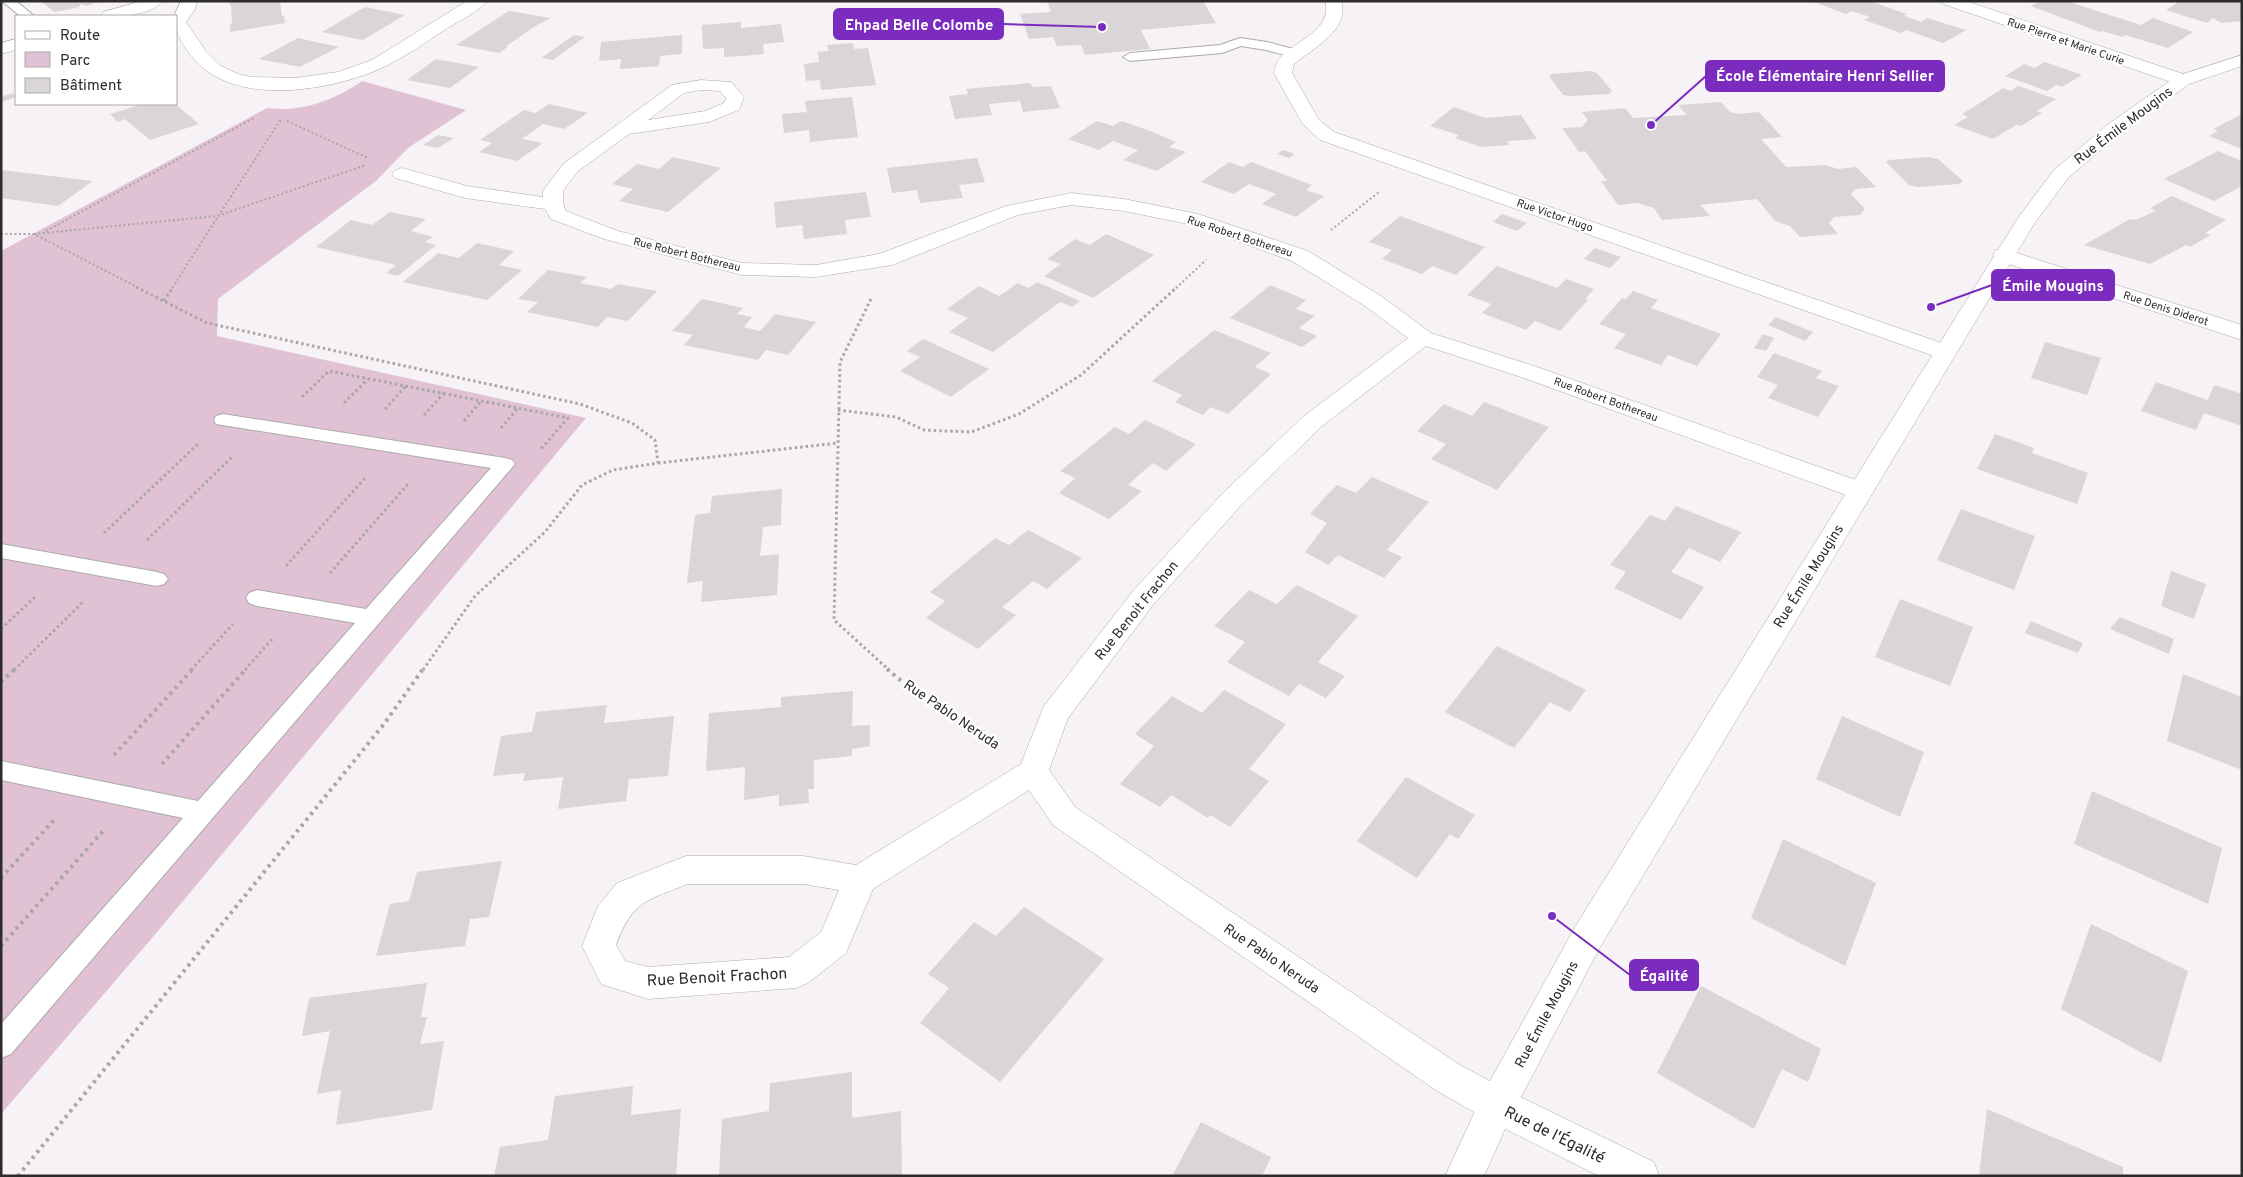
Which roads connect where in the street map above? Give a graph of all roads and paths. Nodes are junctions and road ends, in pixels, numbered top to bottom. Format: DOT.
graph roads {
  1 [pos="8,1"];
  2 [pos="154,1"];
  3 [pos="189,1"];
  4 [pos="479,1"];
  5 [pos="1333,1"];
  6 [pos="1949,1"];
  7 [pos="27,15"];
  8 [pos="112,15"];
  9 [pos="178,21"];
  10 [pos="178,23"];
  11 [pos="15,44"];
  12 [pos="1,49"];
  13 [pos="1296,54"];
  14 [pos="1130,57"];
  15 [pos="2242,60"];
  16 [pos="2183,80"];
  17 [pos="294,84"];
  18 [pos="277,111"];
  19 [pos="282,118"];
  20 [pos="624,130"];
  21 [pos="376,162"];
  22 [pos="402,174"];
  23 [pos="1381,190"];
  24 [pos="553,204"];
  25 [pos="217,216"];
  26 [pos="44,233"];
  27 [pos="1,234"];
  28 [pos="34,234"];
  29 [pos="1241,234"];
  30 [pos="2004,255"];
  31 [pos="1300,256"];
  32 [pos="884,260"];
  33 [pos="164,301"];
  34 [pos="207,323"];
  35 [pos="2242,333"];
  36 [pos="1423,338"];
  37 [pos="1945,352"];
  38 [pos="329,371"];
  39 [pos="444,393"];
  40 [pos="481,401"];
  41 [pos="838,410"];
  42 [pos="223,420"];
  43 [pos="838,443"];
  44 [pos="394,447"];
  45 [pos="435,453"];
  46 [pos="658,463"];
  47 [pos="505,464"];
  48 [pos="1861,491"];
  49 [pos="1,551"];
  50 [pos="71,564"];
  51 [pos="157,580"];
  52 [pos="257,598"];
  53 [pos="301,605"];
  54 [pos="372,618"];
  55 [pos="1,629"];
  56 [pos="3,772"];
  57 [pos="1033,772"];
  58 [pos="84,787"];
  59 [pos="133,797"];
  60 [pos="204,812"];
  61 [pos="1,878"];
  62 [pos="860,880"];
  63 [pos="1,946"];
  64 [pos="1,1045"];
  65 [pos="1497,1105"];
  66 [pos="1464,1176"];
  67 [pos="1640,1176"];
  1 -- 7 [label="lane"];
  2 -- 8 [label="street"];
  3 -- 9 [label="street"];
  4 -- 17 [label="street"];
  5 -- 13 [label="street, Rue Victor Hugo"];
  6 -- 16 [label="street, Rue Pierre et Marie Curie"];
  10 -- 17 [label="street"];
  11 -- 12 [label="street"];
  13 -- 14 [label="lane"];
  13 -- 37 [label="street, Rue Victor Hugo"];
  15 -- 16 [label="street, Rue Émile Mougins"];
  16 -- 30 [label="street, Rue Émile Mougins"];
  17 -- 18 [label="path"];
  18 -- 19 [label="path"];
  18 -- 26 [label="path"];
  19 -- 21 [label="path"];
  19 -- 25 [label="path"];
  20 -- 20 [label="street"];
  20 -- 24 [label="street"];
  21 -- 22 [label="path"];
  21 -- 25 [label="path"];
  22 -- 24 [label="street"];
  23 -- 31 [label="path"];
  24 -- 32 [label="street, Rue Robert Bothereau"];
  25 -- 26 [label="path"];
  25 -- 33 [label="path"];
  26 -- 28 [label="path"];
  27 -- 28 [label="path"];
  28 -- 33 [label="path"];
  29 -- 31 [label="street, Rue Robert Bothereau"];
  29 -- 32 [label="street, Rue Robert Bothereau"];
  29 -- 41 [label="path"];
  30 -- 35 [label="street, Rue Denis Diderot"];
  30 -- 37 [label="street, Rue Émile Mougins"];
  31 -- 36 [label="street, Rue Robert Bothereau"];
  32 -- 41 [label="path, Rue Pablo Neruda"];
  33 -- 34 [label="path"];
  36 -- 48 [label="street, Rue Robert Bothereau"];
  36 -- 57 [label="street, Rue Benoit Frachon"];
  37 -- 48 [label="street, Rue Émile Mougins"];
  38 -- 39 [label="path"];
  39 -- 40 [label="path"];
  39 -- 44 [label="path"];
  40 -- 45 [label="path"];
  40 -- 47 [label="path"];
  41 -- 43 [label="path, Rue Pablo Neruda"];
  42 -- 44 [label="lane"];
  42 -- 50 [label="path"];
  43 -- 46 [label="path"];
  43 -- 57 [label="path, Rue Pablo Neruda"];
  44 -- 45 [label="lane"];
  44 -- 52 [label="path"];
  45 -- 47 [label="lane"];
  45 -- 53 [label="path"];
  47 -- 54 [label="lane"];
  48 -- 65 [label="street, Rue Émile Mougins"];
  49 -- 50 [label="lane"];
  50 -- 51 [label="lane"];
  50 -- 55 [label="path"];
  52 -- 53 [label="lane"];
  52 -- 58 [label="path"];
  53 -- 54 [label="lane"];
  53 -- 59 [label="path"];
  54 -- 60 [label="lane"];
  56 -- 58 [label="lane"];
  57 -- 62 [label="street"];
  57 -- 65 [label="street, Rue Pablo Neruda"];
  58 -- 59 [label="lane"];
  58 -- 61 [label="path"];
  59 -- 60 [label="lane"];
  59 -- 63 [label="path"];
  60 -- 64 [label="lane"];
  62 -- 62 [label="street, Rue Benoit Frachon"];
  65 -- 66 [label="street, Rue Émile Mougins"];
  65 -- 67 [label="street, Rue de l'Égalité"];
}
